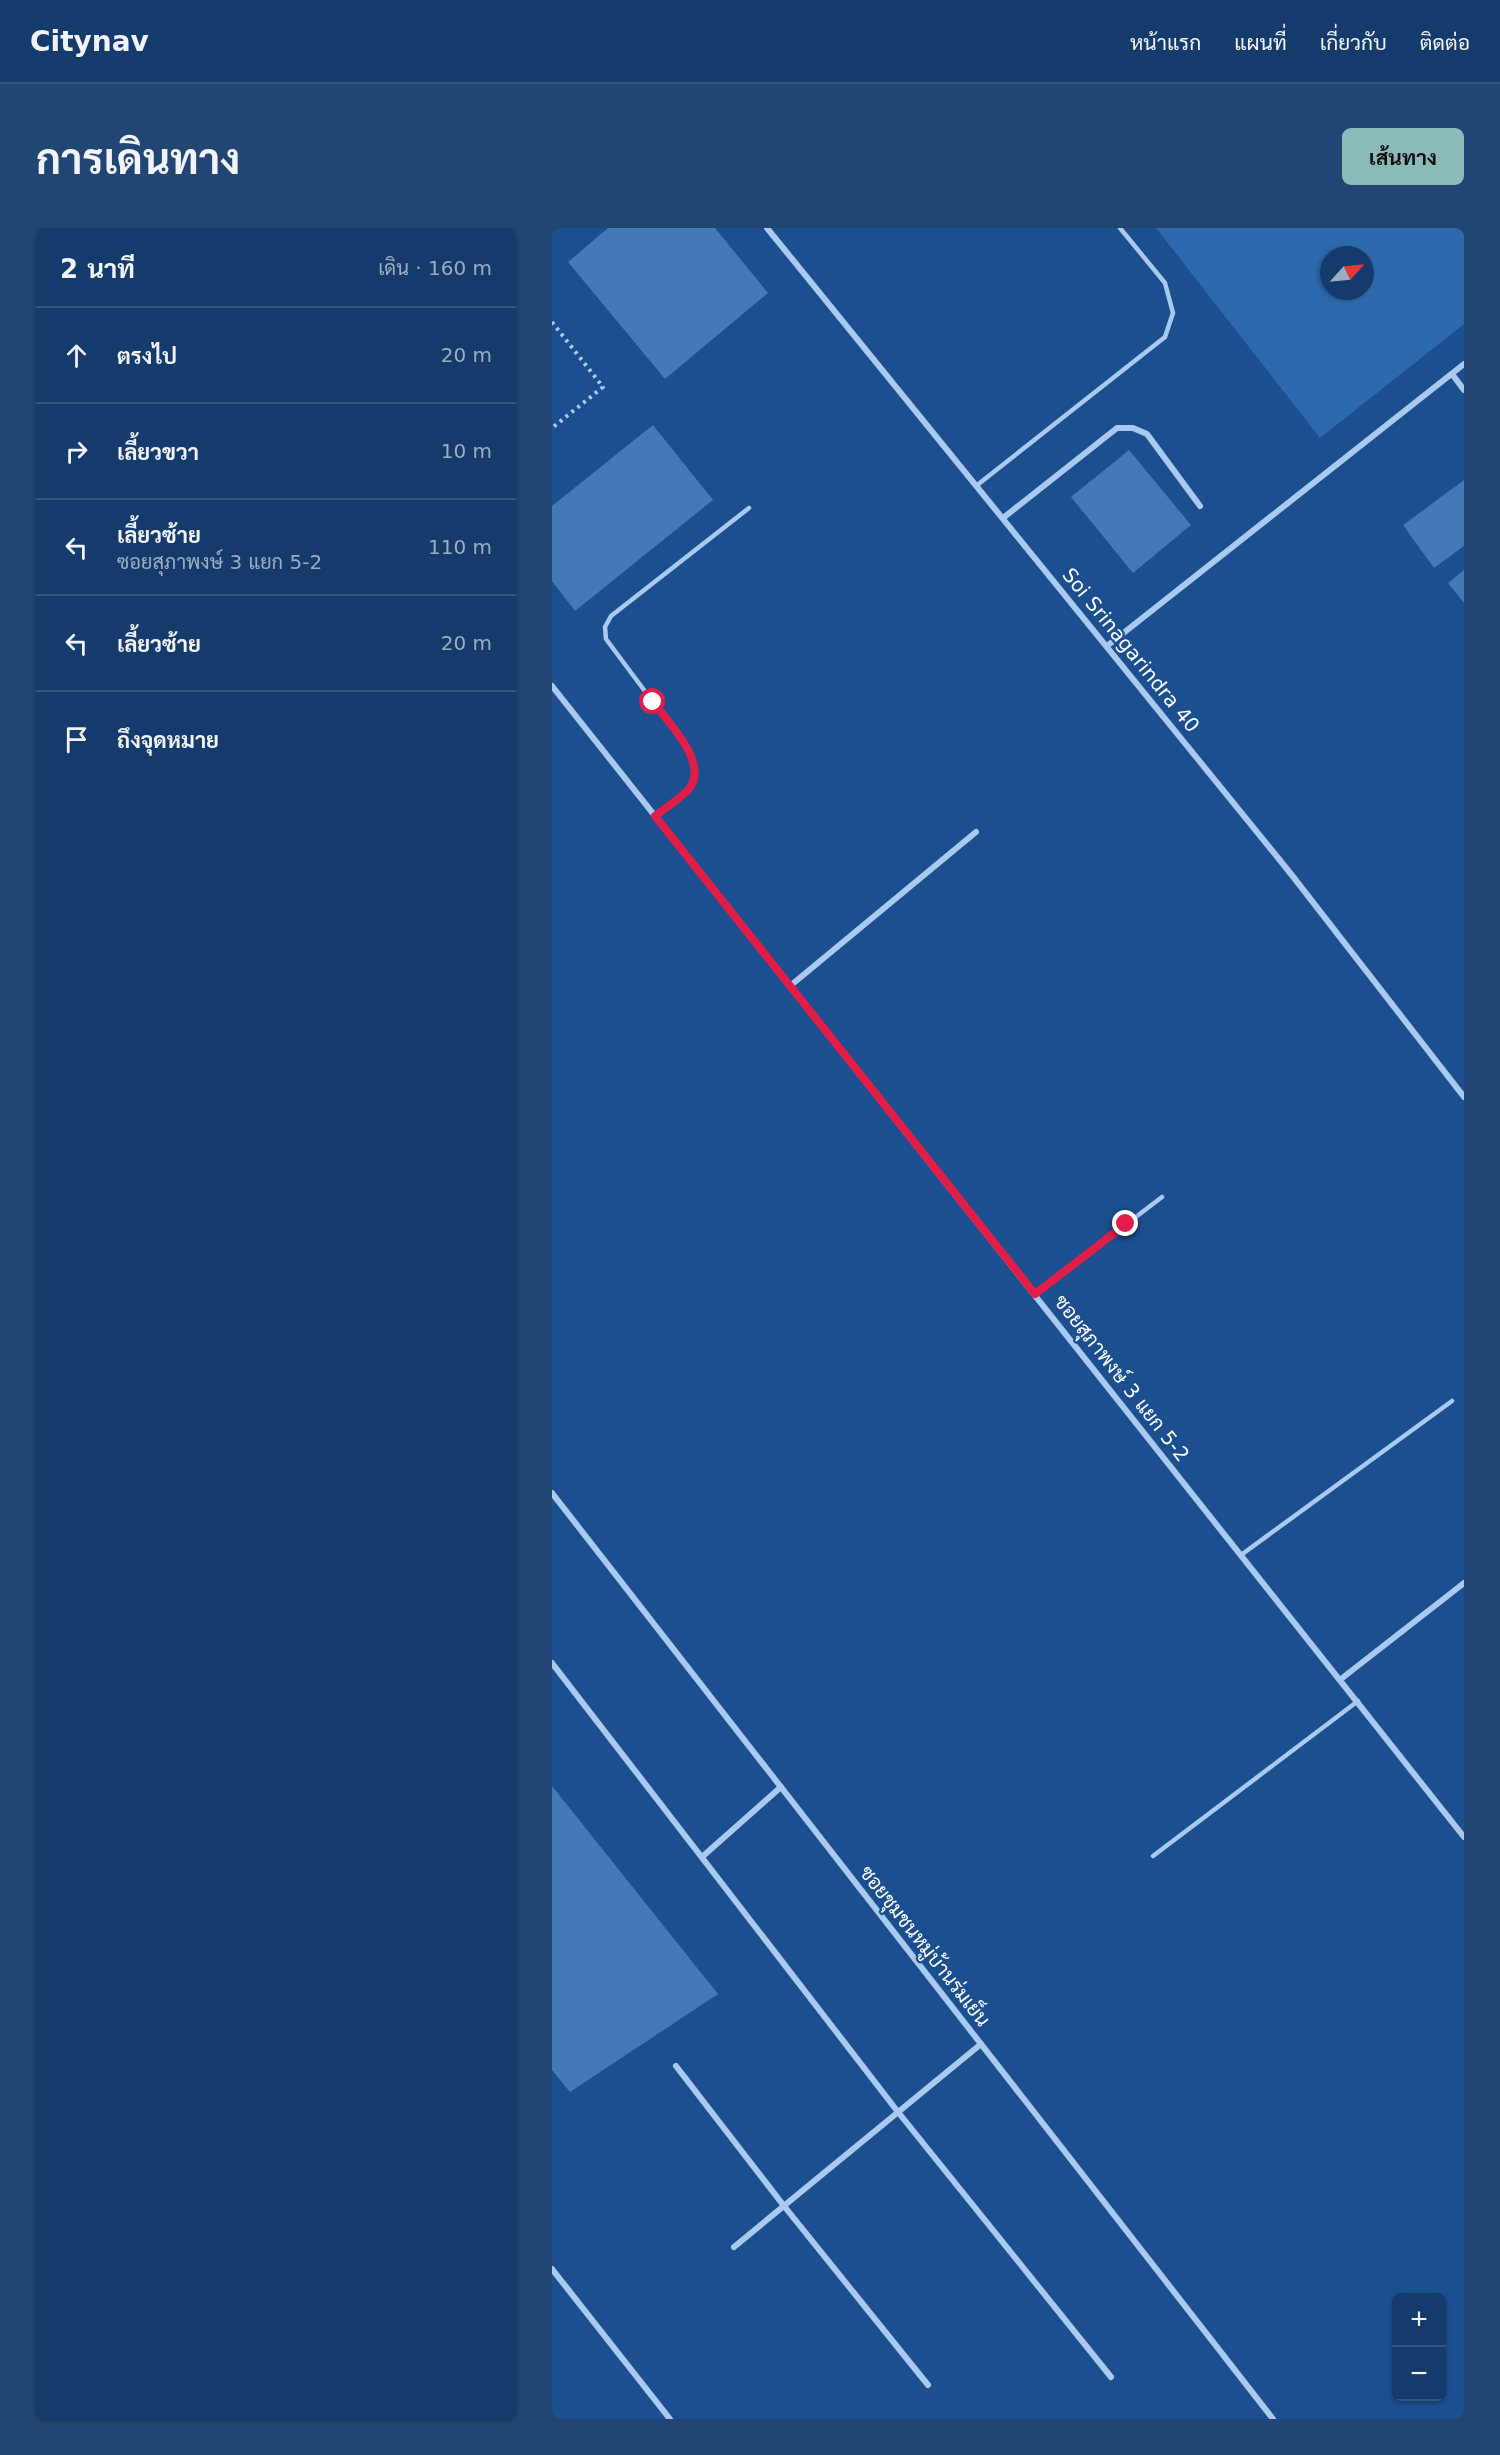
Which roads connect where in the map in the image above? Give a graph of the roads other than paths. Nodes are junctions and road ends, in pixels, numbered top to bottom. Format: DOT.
graph roads {
  1 [pos="766,228"];
  2 [pos="1120,228"];
  3 [pos="1464,364"];
  4 [pos="1452,374"];
  5 [pos="1464,390"];
  6 [pos="976,486"];
  7 [pos="1200,506"];
  8 [pos="749,508"];
  9 [pos="1003,518"];
  10 [pos="1107,646"];
  11 [pos="552,686"];
  12 [pos="655,816"];
  13 [pos="976,832"];
  14 [pos="790,986"];
  15 [pos="1464,1097"];
  16 [pos="1162,1197"];
  17 [pos="1035,1294"];
  18 [pos="1452,1401"];
  19 [pos="552,1493"];
  20 [pos="1241,1555"];
  21 [pos="1464,1583"];
  22 [pos="552,1663"];
  23 [pos="1341,1679"];
  24 [pos="1358,1701"];
  25 [pos="781,1787"];
  26 [pos="1464,1837"];
  27 [pos="1153,1856"];
  28 [pos="702,1857"];
  29 [pos="981,2044"];
  30 [pos="676,2066"];
  31 [pos="898,2112"];
  32 [pos="784,2206"];
  33 [pos="734,2247"];
  34 [pos="552,2269"];
  35 [pos="1111,2377"];
  36 [pos="928,2385"];
  37 [pos="670,2419"];
  38 [pos="1273,2419"];
  1 -- 6 [label="street, Soi Srinagarindra 40"];
  2 -- 6 [label="lane"];
  3 -- 4 [label="street"];
  4 -- 5 [label="street"];
  4 -- 10 [label="street"];
  6 -- 9 [label="street, Soi Srinagarindra 40"];
  7 -- 9 [label="street"];
  8 -- 12 [label="lane"];
  9 -- 10 [label="street, Soi Srinagarindra 40"];
  10 -- 15 [label="street, Soi Srinagarindra 40"];
  11 -- 12 [label="street, ซอยสุภาพงษ์ 3 แยก 5-2"];
  12 -- 14 [label="street, ซอยสุภาพงษ์ 3 แยก 5-2"];
  13 -- 14 [label="street"];
  14 -- 17 [label="street, ซอยสุภาพงษ์ 3 แยก 5-2"];
  16 -- 17 [label="lane"];
  17 -- 20 [label="street, ซอยสุภาพงษ์ 3 แยก 5-2"];
  18 -- 20 [label="lane"];
  19 -- 25 [label="street, ซอยชุมชนหมู่บ้านร่มเย็น"];
  20 -- 23 [label="street, ซอยสุภาพงษ์ 3 แยก 5-2"];
  21 -- 23 [label="street"];
  22 -- 28 [label="street"];
  23 -- 24 [label="street, ซอยสุภาพงษ์ 3 แยก 5-2"];
  24 -- 26 [label="street, ซอยสุภาพงษ์ 3 แยก 5-2"];
  24 -- 27 [label="lane"];
  25 -- 28 [label="street"];
  25 -- 29 [label="street, ซอยชุมชนหมู่บ้านร่มเย็น"];
  28 -- 31 [label="street"];
  29 -- 31 [label="street"];
  29 -- 38 [label="street, ซอยชุมชนหมู่บ้านร่มเย็น"];
  30 -- 32 [label="street"];
  31 -- 32 [label="street"];
  31 -- 35 [label="street"];
  32 -- 33 [label="street"];
  32 -- 36 [label="street"];
  34 -- 37 [label="street"];
}
